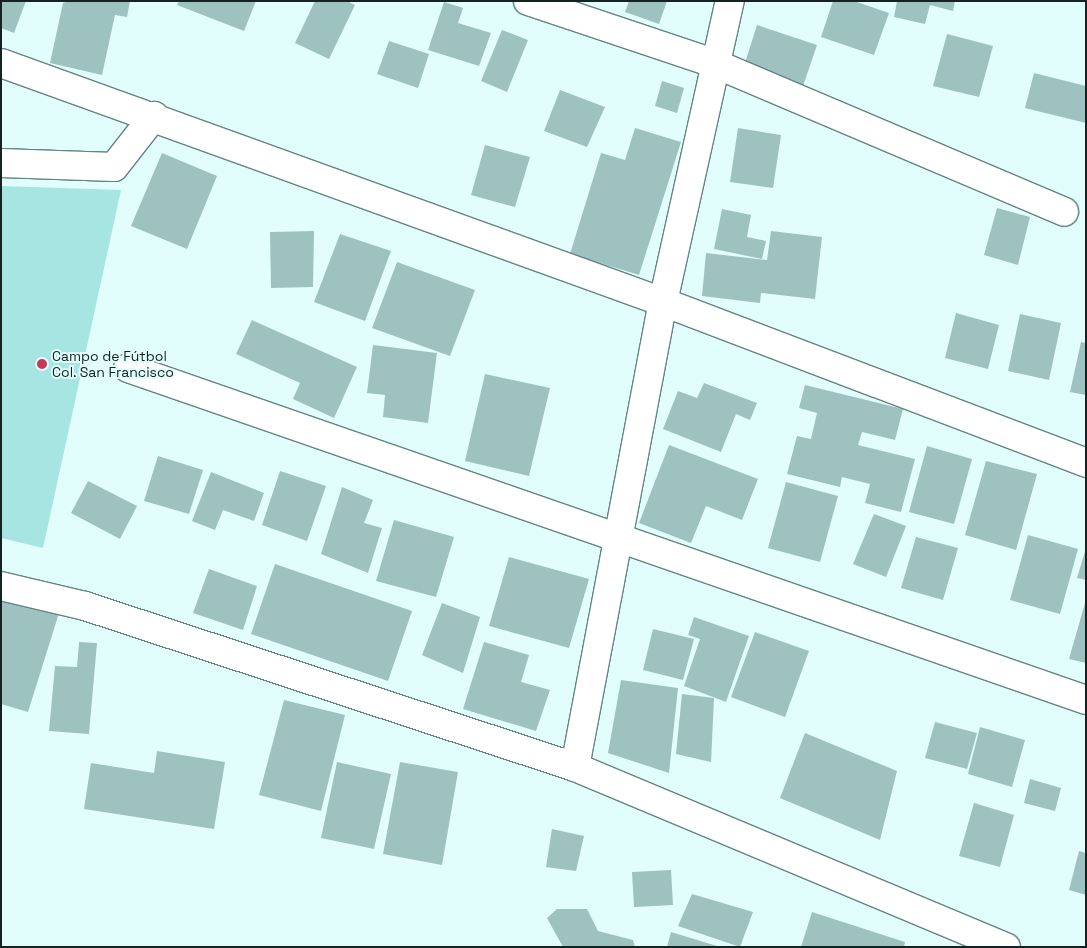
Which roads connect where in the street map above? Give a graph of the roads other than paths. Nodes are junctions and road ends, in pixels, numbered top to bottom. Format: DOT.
graph roads {
  1 [pos="528,1"];
  2 [pos="730,1"];
  3 [pos="1,63"];
  4 [pos="716,64"];
  5 [pos="154,116"];
  6 [pos="1,163"];
  7 [pos="1064,212"];
  8 [pos="663,302"];
  9 [pos="128,368"];
  10 [pos="1086,463"];
  11 [pos="616,540"];
  12 [pos="1,586"];
  13 [pos="1086,700"];
  14 [pos="575,767"];
  15 [pos="1006,947"];
  1 -- 4 [label="street"];
  2 -- 4 [label="street"];
  3 -- 5 [label="street"];
  4 -- 7 [label="street"];
  4 -- 8 [label="street"];
  5 -- 6 [label="street"];
  5 -- 8 [label="street"];
  8 -- 10 [label="street"];
  8 -- 11 [label="street"];
  9 -- 11 [label="street"];
  11 -- 13 [label="street"];
  11 -- 14 [label="street"];
  12 -- 14 [label="street"];
  14 -- 15 [label="street"];
}
